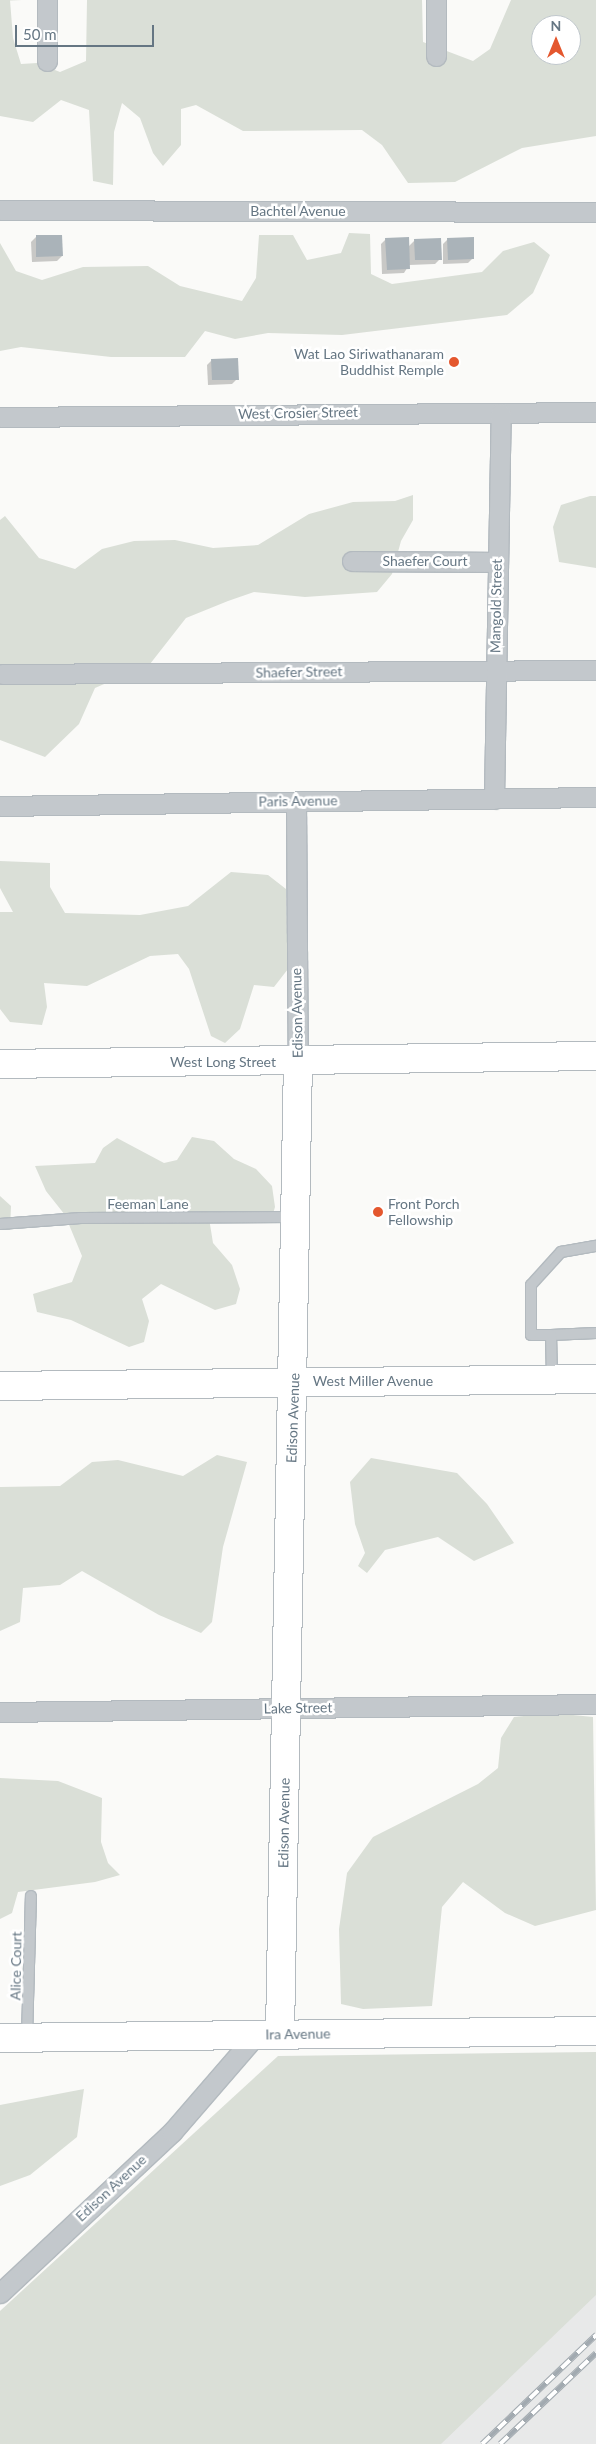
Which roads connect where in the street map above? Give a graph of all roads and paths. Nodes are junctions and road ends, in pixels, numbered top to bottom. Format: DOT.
graph roads {
  1 [pos="47,0"];
  2 [pos="436,0"];
  3 [pos="436,56"];
  4 [pos="47,61"];
  5 [pos="0,210"];
  6 [pos="596,212"];
  7 [pos="596,412"];
  8 [pos="501,413"];
  9 [pos="0,417"];
  10 [pos="352,561"];
  11 [pos="497,562"];
  12 [pos="596,670"];
  13 [pos="495,671"];
  14 [pos="2,674"];
  15 [pos="596,797"];
  16 [pos="494,799"];
  17 [pos="296,802"];
  18 [pos="0,806"];
  19 [pos="596,1056"];
  20 [pos="298,1062"];
  21 [pos="0,1064"];
  22 [pos="297,1217"];
  23 [pos="0,1224"];
  24 [pos="596,1246"];
  25 [pos="596,1333"];
  26 [pos="550,1335"];
  27 [pos="552,1379"];
  28 [pos="596,1379"];
  29 [pos="294,1382"];
  30 [pos="0,1386"];
  31 [pos="596,1704"];
  32 [pos="286,1709"];
  33 [pos="0,1712"];
  34 [pos="31,1896"];
  35 [pos="596,2031"];
  36 [pos="269,2034"];
  37 [pos="0,2038"];
  38 [pos="27,2038"];
  39 [pos="0,2293"];
  1 -- 4 [label="street"];
  2 -- 3 [label="street"];
  5 -- 6 [label="street, Bachtel Avenue"];
  7 -- 8 [label="street, West Crosier Street"];
  8 -- 9 [label="street, West Crosier Street"];
  8 -- 11 [label="street, Mangold Street"];
  10 -- 11 [label="street, Shaefer Court"];
  11 -- 13 [label="street, Mangold Street"];
  12 -- 13 [label="street, Shaefer Street"];
  13 -- 14 [label="street, Shaefer Street"];
  13 -- 16 [label="street, Mangold Street"];
  15 -- 16 [label="street, Paris Avenue"];
  16 -- 17 [label="street, Paris Avenue"];
  17 -- 18 [label="street, Paris Avenue"];
  17 -- 20 [label="street, Edison Avenue"];
  19 -- 20 [label="main road, West Long Street"];
  20 -- 21 [label="main road, West Long Street"];
  20 -- 22 [label="main road, Edison Avenue"];
  22 -- 23 [label="lane, Feeman Lane"];
  22 -- 29 [label="main road, Edison Avenue"];
  24 -- 26 [label="lane"];
  25 -- 26 [label="lane"];
  26 -- 27 [label="lane"];
  27 -- 28 [label="main road, West Miller Avenue"];
  27 -- 29 [label="main road, West Miller Avenue"];
  29 -- 30 [label="main road, West Miller Avenue"];
  29 -- 32 [label="main road, Edison Avenue"];
  31 -- 32 [label="street, Lake Street"];
  32 -- 33 [label="street, Lake Street"];
  32 -- 36 [label="main road, Edison Avenue"];
  34 -- 38 [label="lane, Alice Court"];
  35 -- 36 [label="main road, Ira Avenue"];
  36 -- 38 [label="main road, Ira Avenue"];
  36 -- 39 [label="street, Edison Avenue"];
  37 -- 38 [label="main road, Ira Avenue"];
}
